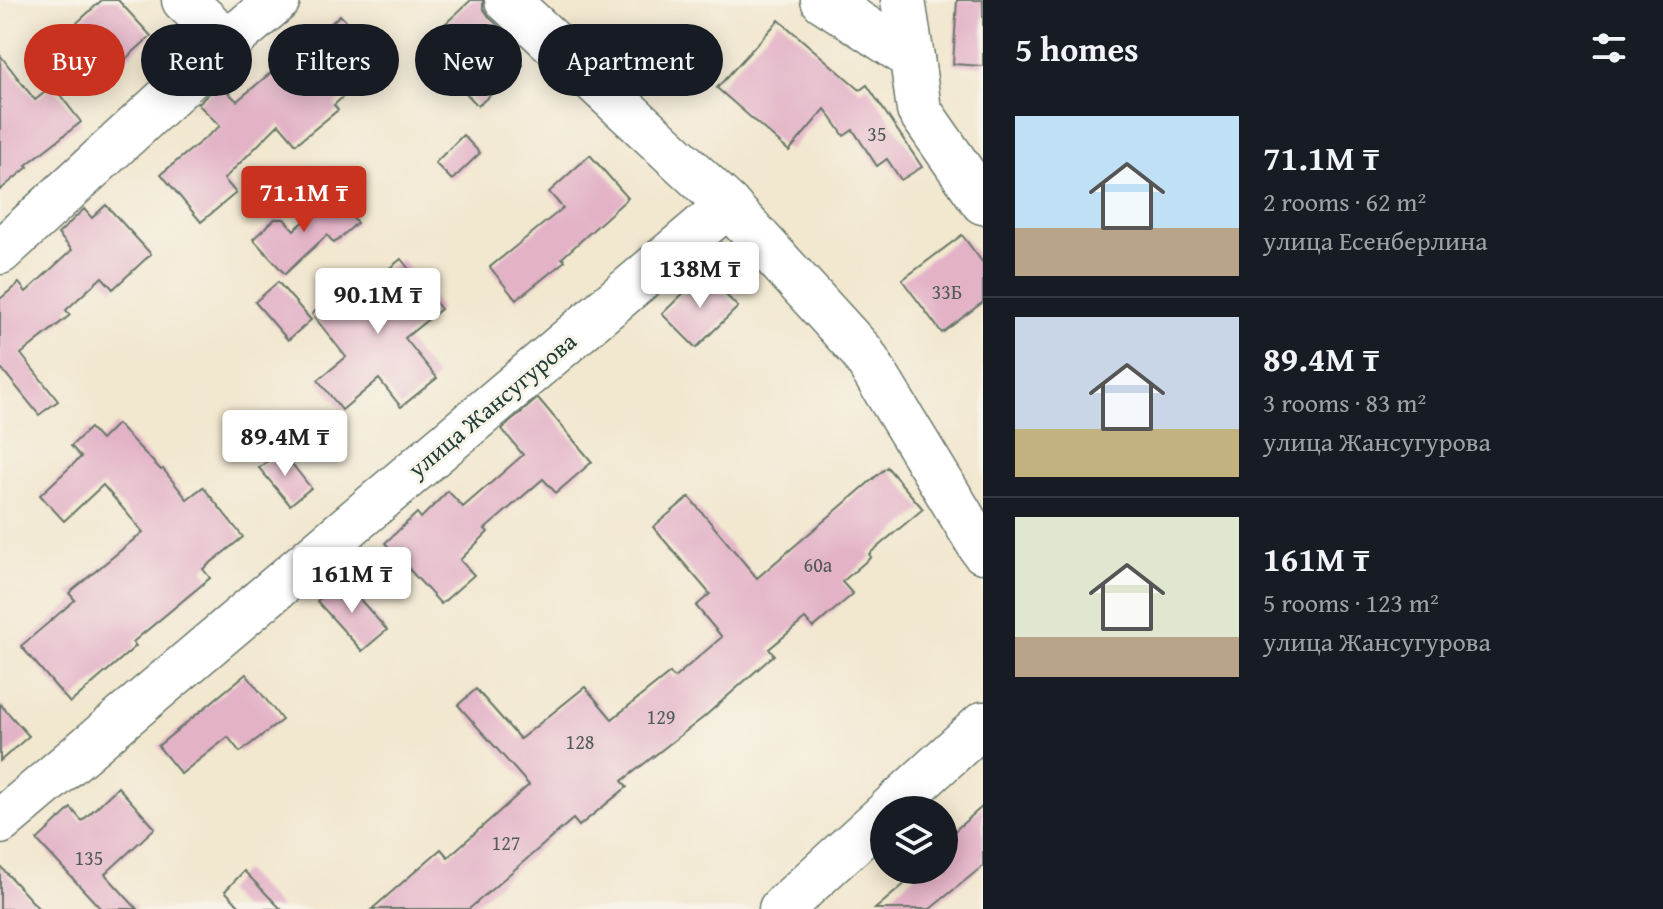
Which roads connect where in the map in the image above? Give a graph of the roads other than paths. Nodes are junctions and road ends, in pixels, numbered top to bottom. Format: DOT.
graph roads {
  1 [pos="184,0"];
  2 [pos="278,0"];
  3 [pos="507,0"];
  4 [pos="823,0"];
  5 [pos="903,0"];
  6 [pos="209,24"];
  7 [pos="249,24"];
  8 [pos="912,58"];
  9 [pos="169,96"];
  10 [pos="983,202"];
  11 [pos="728,205"];
  12 [pos="0,252"];
  13 [pos="983,551"];
  14 [pos="983,724"];
  15 [pos="904,796"];
  16 [pos="0,822"];
  17 [pos="870,828"];
  18 [pos="781,909"];
  1 -- 6 [label="street"];
  2 -- 7 [label="street"];
  3 -- 11 [label="street"];
  4 -- 8 [label="street"];
  5 -- 8 [label="street"];
  8 -- 10 [label="street"];
  9 -- 12 [label="street"];
  11 -- 13 [label="street"];
  11 -- 16 [label="street, улица Жансугурова"];
  14 -- 15 [label="street"];
  17 -- 18 [label="street"];
}
